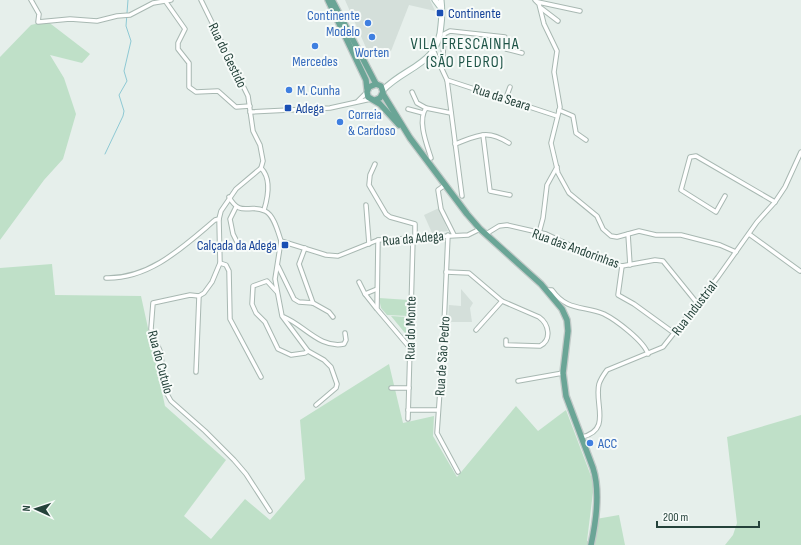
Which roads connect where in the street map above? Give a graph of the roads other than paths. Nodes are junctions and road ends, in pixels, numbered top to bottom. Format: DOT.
graph roads {
  1 [pos="31,0"];
  2 [pos="171,0"];
  3 [pos="201,0"];
  4 [pos="325,0"];
  5 [pos="328,0"];
  6 [pos="332,0"];
  7 [pos="336,0"];
  8 [pos="438,0"];
  9 [pos="536,1"];
  10 [pos="166,2"];
  11 [pos="540,7"];
  12 [pos="580,12"];
  13 [pos="558,21"];
  14 [pos="343,26"];
  15 [pos="434,52"];
  16 [pos="522,52"];
  17 [pos="428,58"];
  18 [pos="439,63"];
  19 [pos="447,80"];
  20 [pos="391,82"];
  21 [pos="378,84"];
  22 [pos="510,87"];
  23 [pos="367,91"];
  24 [pos="383,92"];
  25 [pos="412,92"];
  26 [pos="506,98"];
  27 [pos="373,100"];
  28 [pos="357,101"];
  29 [pos="250,106"];
  30 [pos="426,108"];
  31 [pos="408,109"];
  32 [pos="559,110"];
  33 [pos="250,112"];
  34 [pos="423,113"];
  35 [pos="451,113"];
  36 [pos="557,116"];
  37 [pos="483,135"];
  38 [pos="410,138"];
  39 [pos="586,140"];
  40 [pos="509,143"];
  41 [pos="455,144"];
  42 [pos="801,152"];
  43 [pos="431,158"];
  44 [pos="375,164"];
  45 [pos="557,167"];
  46 [pos="261,168"];
  47 [pos="445,185"];
  48 [pos="510,195"];
  49 [pos="462,196"];
  50 [pos="725,196"];
  51 [pos="230,197"];
  52 [pos="775,202"];
  53 [pos="366,205"];
  54 [pos="236,208"];
  55 [pos="264,210"];
  56 [pos="219,218"];
  57 [pos="480,229"];
  58 [pos="539,233"];
  59 [pos="486,234"];
  60 [pos="628,234"];
  61 [pos="749,234"];
  62 [pos="448,235"];
  63 [pos="454,235"];
  64 [pos="414,238"];
  65 [pos="378,240"];
  66 [pos="281,241"];
  67 [pos="369,244"];
  68 [pos="257,248"];
  69 [pos="305,248"];
  70 [pos="736,252"];
  71 [pos="220,263"];
  72 [pos="630,265"];
  73 [pos="278,266"];
  74 [pos="622,266"];
  75 [pos="800,271"];
  76 [pos="446,272"];
  77 [pos="106,278"];
  78 [pos="358,282"];
  79 [pos="377,289"];
  80 [pos="547,290"];
  81 [pos="277,292"];
  82 [pos="365,294"];
  83 [pos="199,296"];
  84 [pos="502,301"];
  85 [pos="313,303"];
  86 [pos="697,303"];
  87 [pos="377,309"];
  88 [pos="282,316"];
  89 [pos="333,317"];
  90 [pos="476,330"];
  91 [pos="345,333"];
  92 [pos="674,333"];
  93 [pos="506,340"];
  94 [pos="410,348"];
  95 [pos="308,351"];
  96 [pos="648,354"];
  97 [pos="196,372"];
  98 [pos="563,373"];
  99 [pos="261,377"];
  100 [pos="518,381"];
  101 [pos="391,388"];
  102 [pos="409,388"];
  103 [pos="316,405"];
  104 [pos="408,410"];
  105 [pos="438,410"];
  106 [pos="408,419"];
  107 [pos="582,437"];
  108 [pos="458,472"];
  109 [pos="270,511"];
  110 [pos="590,545"];
  1 -- 10 [label="street"];
  2 -- 10 [label="street"];
  3 -- 29 [label="street, Rua do Gestido"];
  4 -- 14 [label="main road"];
  5 -- 14 [label="main road"];
  6 -- 14 [label="main road"];
  7 -- 14 [label="main road"];
  8 -- 15 [label="main road"];
  9 -- 11 [label="street"];
  9 -- 12 [label="street"];
  10 -- 29 [label="street"];
  11 -- 13 [label="street"];
  11 -- 32 [label="street"];
  14 -- 21 [label="main road"];
  14 -- 23 [label="main road"];
  15 -- 17 [label="main road"];
  15 -- 18 [label="street"];
  16 -- 18 [label="street"];
  17 -- 18 [label="street"];
  17 -- 20 [label="main road"];
  18 -- 19 [label="street"];
  19 -- 26 [label="street, Rua da Seara"];
  19 -- 35 [label="street"];
  20 -- 21 [label="main road"];
  20 -- 24 [label="main road"];
  21 -- 23 [label="main road"];
  21 -- 24 [label="main road"];
  22 -- 26 [label="street"];
  23 -- 27 [label="main road"];
  23 -- 28 [label="street"];
  24 -- 27 [label="main road"];
  24 -- 38 [label="main road"];
  25 -- 30 [label="street"];
  26 -- 36 [label="street, Rua da Seara"];
  27 -- 28 [label="street"];
  27 -- 38 [label="main road"];
  28 -- 33 [label="street"];
  29 -- 33 [label="street, Rua do Gestido"];
  30 -- 34 [label="street"];
  30 -- 35 [label="street"];
  31 -- 34 [label="street"];
  32 -- 36 [label="street"];
  32 -- 39 [label="street"];
  33 -- 46 [label="street"];
  34 -- 43 [label="street"];
  35 -- 41 [label="street"];
  36 -- 45 [label="street"];
  37 -- 40 [label="street"];
  37 -- 41 [label="street"];
  37 -- 48 [label="street"];
  38 -- 47 [label="main road"];
  41 -- 49 [label="street"];
  42 -- 52 [label="street, Rua Industrial"];
  44 -- 64 [label="street"];
  45 -- 58 [label="street"];
  45 -- 60 [label="street"];
  46 -- 51 [label="street"];
  46 -- 55 [label="street"];
  47 -- 57 [label="main road"];
  47 -- 63 [label="street"];
  50 -- 52 [label="street"];
  51 -- 54 [label="street"];
  51 -- 56 [label="street"];
  52 -- 61 [label="street, Rua Industrial"];
  53 -- 67 [label="street"];
  54 -- 55 [label="street"];
  54 -- 68 [label="street"];
  55 -- 66 [label="street"];
  56 -- 71 [label="street"];
  56 -- 77 [label="street"];
  57 -- 59 [label="main road"];
  57 -- 63 [label="street, Rua da Adega"];
  58 -- 59 [label="street, Rua das Andorinhas"];
  58 -- 74 [label="street, Rua das Andorinhas"];
  59 -- 80 [label="main road"];
  60 -- 70 [label="street"];
  60 -- 72 [label="street"];
  61 -- 70 [label="street, Rua Industrial"];
  61 -- 75 [label="street"];
  62 -- 63 [label="street, Rua da Adega"];
  62 -- 64 [label="street, Rua da Adega"];
  62 -- 76 [label="street, Rua de São Pedro"];
  64 -- 65 [label="street, Rua da Adega"];
  64 -- 94 [label="street, Rua do Monte"];
  65 -- 67 [label="street, Rua da Adega"];
  65 -- 79 [label="street"];
  66 -- 69 [label="street, Rua da Adega"];
  66 -- 73 [label="street"];
  67 -- 69 [label="street, Rua da Adega"];
  69 -- 85 [label="street"];
  70 -- 86 [label="street, Rua Industrial"];
  71 -- 83 [label="street"];
  71 -- 99 [label="street"];
  72 -- 74 [label="street, Rua das Andorinhas"];
  72 -- 86 [label="street, Rua das Andorinhas"];
  73 -- 81 [label="street"];
  73 -- 85 [label="street"];
  74 -- 92 [label="street"];
  76 -- 84 [label="street"];
  76 -- 105 [label="street, Rua de São Pedro"];
  78 -- 82 [label="street"];
  79 -- 82 [label="street"];
  79 -- 87 [label="street"];
  80 -- 96 [label="street"];
  80 -- 98 [label="main road"];
  81 -- 88 [label="street"];
  81 -- 95 [label="street"];
  82 -- 87 [label="street"];
  83 -- 97 [label="street"];
  83 -- 109 [label="street, Rua do Cutulo"];
  84 -- 90 [label="street"];
  84 -- 93 [label="street"];
  85 -- 89 [label="street"];
  86 -- 92 [label="street, Rua Industrial"];
  87 -- 94 [label="street"];
  88 -- 91 [label="street"];
  88 -- 95 [label="street"];
  92 -- 96 [label="street, Rua Industrial"];
  94 -- 102 [label="street, Rua do Monte"];
  95 -- 103 [label="street"];
  96 -- 107 [label="street, Rua Industrial"];
  98 -- 100 [label="street"];
  98 -- 107 [label="main road"];
  101 -- 102 [label="street"];
  102 -- 104 [label="street, Rua do Monte"];
  104 -- 105 [label="street"];
  104 -- 106 [label="street, Rua do Monte"];
  105 -- 108 [label="street, Rua de São Pedro"];
  107 -- 110 [label="main road"];
}
